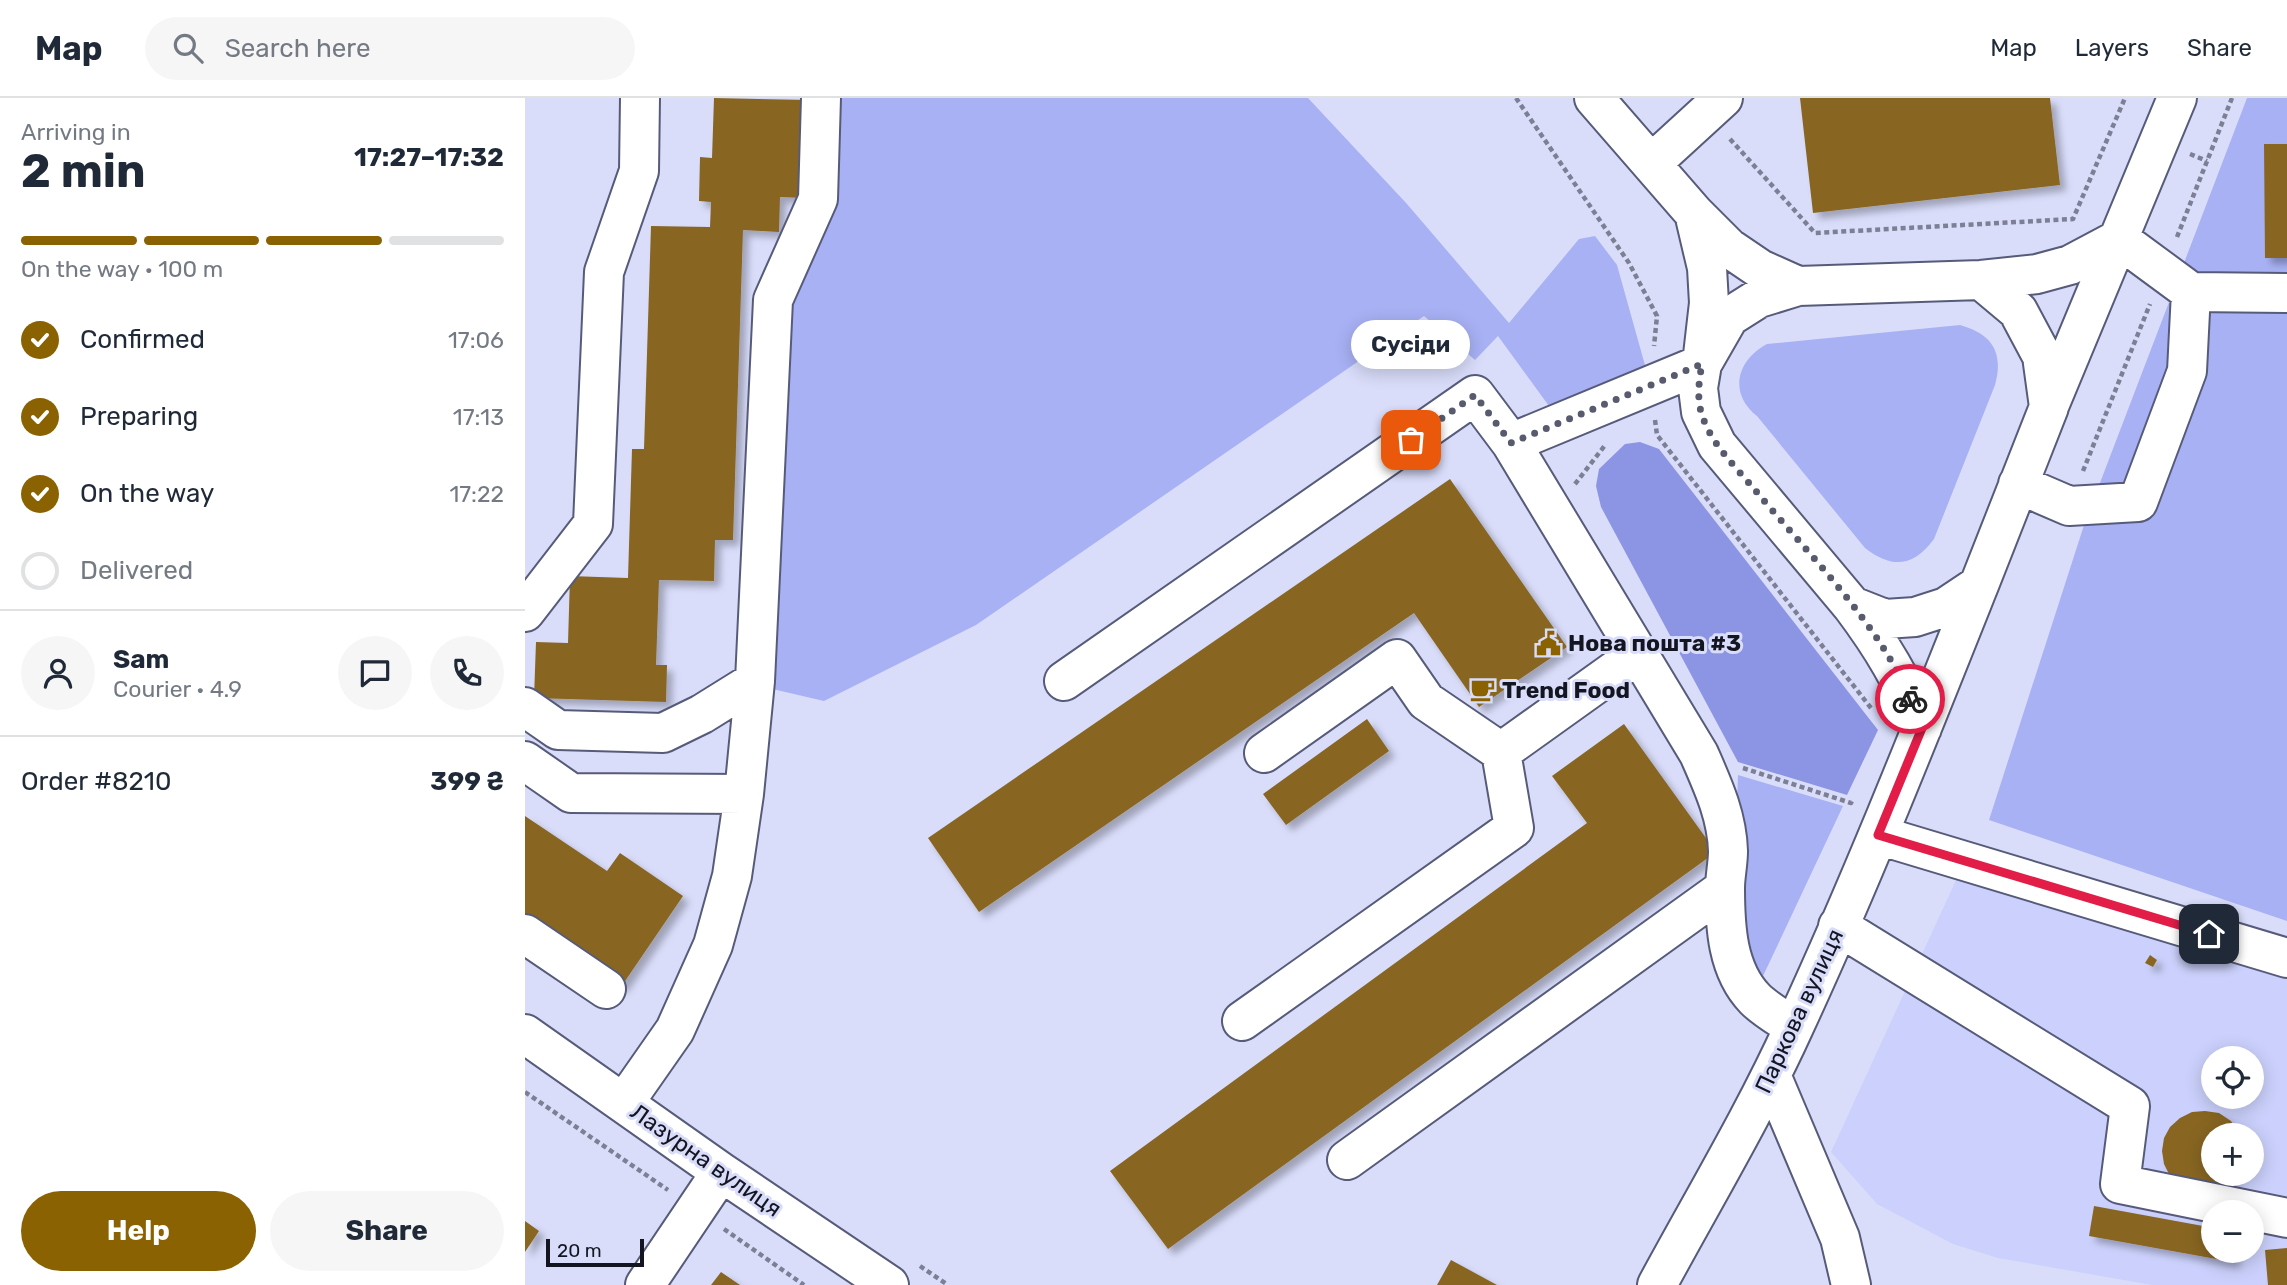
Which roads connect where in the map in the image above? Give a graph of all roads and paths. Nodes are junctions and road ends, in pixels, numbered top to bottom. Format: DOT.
graph roads {
  1 [pos="640,98"];
  2 [pos="821,98"];
  3 [pos="1594,98"];
  4 [pos="2125,98"];
  5 [pos="2176,99"];
  6 [pos="1714,106"];
  7 [pos="1652,163"];
  8 [pos="1694,214"];
  9 [pos="2119,239"];
  10 [pos="1981,280"];
  11 [pos="1798,286"];
  12 [pos="2191,292"];
  13 [pos="2287,293"];
  14 [pos="1702,364"];
  15 [pos="2049,407"];
  16 [pos="1613,434"];
  17 [pos="1511,443"];
  18 [pos="2018,484"];
  19 [pos="1553,512"];
  20 [pos="1979,585"];
  21 [pos="1852,606"];
  22 [pos="525,612"];
  23 [pos="1639,654"];
  24 [pos="755,681"];
  25 [pos="1064,681"];
  26 [pos="525,707"];
  27 [pos="1922,728"];
  28 [pos="1501,752"];
  29 [pos="1264,753"];
  30 [pos="1699,754"];
  31 [pos="525,761"];
  32 [pos="1857,790"];
  33 [pos="744,794"];
  34 [pos="1878,835"];
  35 [pos="1725,888"];
  36 [pos="1838,926"];
  37 [pos="525,934"];
  38 [pos="2287,958"];
  39 [pos="606,989"];
  40 [pos="1242,1021"];
  41 [pos="1794,1027"];
  42 [pos="525,1034"];
  43 [pos="1771,1075"];
  44 [pos="624,1103"];
  45 [pos="1347,1160"];
  46 [pos="721,1172"];
  47 [pos="2287,1218"];
  48 [pos="1855,1283"];
  49 [pos="645,1285"];
  50 [pos="889,1285"];
  51 [pos="1657,1285"];
  1 -- 22 [label="street"];
  2 -- 24 [label="street"];
  3 -- 7 [label="street"];
  4 -- 6 [label="path"];
  5 -- 9 [label="street"];
  6 -- 7 [label="street"];
  7 -- 8 [label="street"];
  8 -- 11 [label="street"];
  8 -- 14 [label="street"];
  9 -- 10 [label="street"];
  9 -- 12 [label="street"];
  9 -- 15 [label="street"];
  10 -- 11 [label="street"];
  10 -- 15 [label="street"];
  11 -- 14 [label="street"];
  12 -- 13 [label="street"];
  12 -- 18 [label="street"];
  14 -- 17 [label="street"];
  14 -- 21 [label="street"];
  15 -- 18 [label="street, Паркова вулиця"];
  16 -- 19 [label="path"];
  17 -- 19 [label="street"];
  17 -- 25 [label="street"];
  18 -- 20 [label="street, Паркова вулиця"];
  19 -- 23 [label="street"];
  20 -- 21 [label="street"];
  20 -- 27 [label="street, Паркова вулиця"];
  21 -- 27 [label="street"];
  23 -- 28 [label="street"];
  23 -- 30 [label="street"];
  24 -- 26 [label="street"];
  24 -- 33 [label="street"];
  27 -- 34 [label="street, Паркова вулиця"];
  28 -- 29 [label="street"];
  28 -- 40 [label="street"];
  30 -- 32 [label="path"];
  30 -- 35 [label="street"];
  31 -- 33 [label="street"];
  33 -- 44 [label="street"];
  34 -- 36 [label="street, Паркова вулиця"];
  34 -- 38 [label="street"];
  35 -- 41 [label="street"];
  35 -- 45 [label="street"];
  36 -- 41 [label="street, Паркова вулиця"];
  36 -- 47 [label="street"];
  37 -- 39 [label="street"];
  41 -- 43 [label="street, Паркова вулиця"];
  42 -- 44 [label="street, Лазурна вулиця"];
  43 -- 48 [label="street"];
  43 -- 51 [label="street, Паркова вулиця"];
  44 -- 46 [label="street, Лазурна вулиця"];
  46 -- 49 [label="street"];
  46 -- 50 [label="street, Лазурна вулиця"];
}
